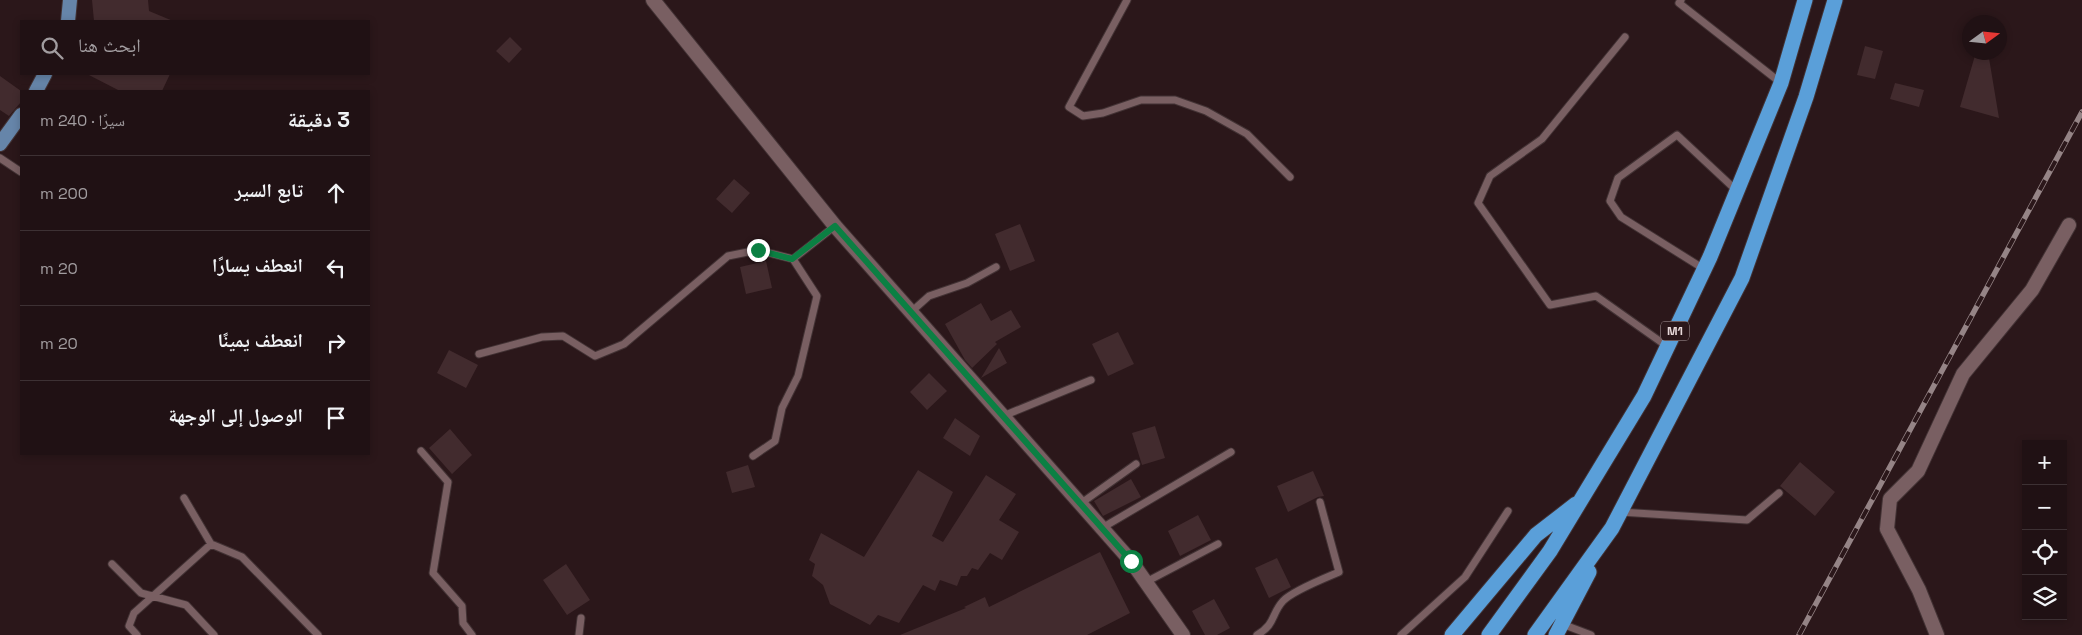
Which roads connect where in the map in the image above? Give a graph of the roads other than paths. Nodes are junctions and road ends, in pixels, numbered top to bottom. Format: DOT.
graph roads {
  1 [pos="70,0"];
  2 [pos="653,0"];
  3 [pos="1127,0"];
  4 [pos="1682,0"];
  5 [pos="1805,0"];
  6 [pos="1835,0"];
  7 [pos="68,20"];
  8 [pos="1625,37"];
  9 [pos="44,75"];
  10 [pos="1781,83"];
  11 [pos="37,90"];
  12 [pos="20,116"];
  13 [pos="0,144"];
  14 [pos="0,158"];
  15 [pos="20,171"];
  16 [pos="1290,177"];
  17 [pos="1737,191"];
  18 [pos="2069,225"];
  19 [pos="835,226"];
  20 [pos="792,259"];
  21 [pos="996,267"];
  22 [pos="1704,269"];
  23 [pos="911,312"];
  24 [pos="1668,347"];
  25 [pos="479,354"];
  26 [pos="1091,380"];
  27 [pos="1003,416"];
  28 [pos="422,451"];
  29 [pos="1231,452"];
  30 [pos="753,456"];
  31 [pos="1136,464"];
  32 [pos="1779,493"];
  33 [pos="184,498"];
  34 [pos="1581,500"];
  35 [pos="1320,502"];
  36 [pos="1080,504"];
  37 [pos="1508,511"];
  38 [pos="1620,512"];
  39 [pos="1102,528"];
  40 [pos="1612,528"];
  41 [pos="211,544"];
  42 [pos="1218,544"];
  43 [pos="112,564"];
  44 [pos="1146,582"];
  45 [pos="152,596"];
  46 [pos="581,618"];
  47 [pos="1559,630"];
  48 [pos="137,635"];
  49 [pos="214,635"];
  50 [pos="318,635"];
  51 [pos="472,635"];
  52 [pos="579,635"];
  53 [pos="1183,635"];
  54 [pos="1257,635"];
  55 [pos="1401,635"];
  56 [pos="1452,635"];
  57 [pos="1489,635"];
  58 [pos="1535,635"];
  59 [pos="1591,635"];
  60 [pos="1937,635"];
  1 -- 7 [label="main road"];
  2 -- 19 [label="street"];
  3 -- 16 [label="lane"];
  4 -- 10 [label="lane"];
  5 -- 10 [label="highway, M1"];
  6 -- 38 [label="highway, M1"];
  8 -- 24 [label="lane"];
  9 -- 11 [label="main road"];
  10 -- 17 [label="highway, M1"];
  12 -- 13 [label="main road"];
  14 -- 15 [label="lane"];
  17 -- 22 [label="highway, M1"];
  17 -- 22 [label="lane"];
  18 -- 60 [label="street"];
  19 -- 20 [label="lane"];
  19 -- 23 [label="street"];
  20 -- 25 [label="lane"];
  20 -- 30 [label="lane"];
  21 -- 23 [label="lane"];
  22 -- 24 [label="highway, M1"];
  23 -- 27 [label="street"];
  24 -- 34 [label="highway, M1"];
  26 -- 27 [label="lane"];
  27 -- 36 [label="street"];
  28 -- 51 [label="lane"];
  29 -- 39 [label="lane"];
  31 -- 36 [label="lane"];
  32 -- 38 [label="lane"];
  33 -- 41 [label="lane"];
  34 -- 56 [label="highway"];
  34 -- 57 [label="highway, M1"];
  35 -- 54 [label="lane"];
  36 -- 39 [label="street"];
  37 -- 55 [label="lane"];
  38 -- 40 [label="highway, M1"];
  39 -- 44 [label="street"];
  40 -- 47 [label="highway"];
  40 -- 58 [label="highway, M1"];
  41 -- 45 [label="lane"];
  41 -- 50 [label="lane"];
  42 -- 44 [label="lane"];
  43 -- 45 [label="lane"];
  44 -- 53 [label="street"];
  45 -- 48 [label="lane"];
  45 -- 49 [label="lane"];
  46 -- 52 [label="lane"];
  47 -- 59 [label="lane"];
}
